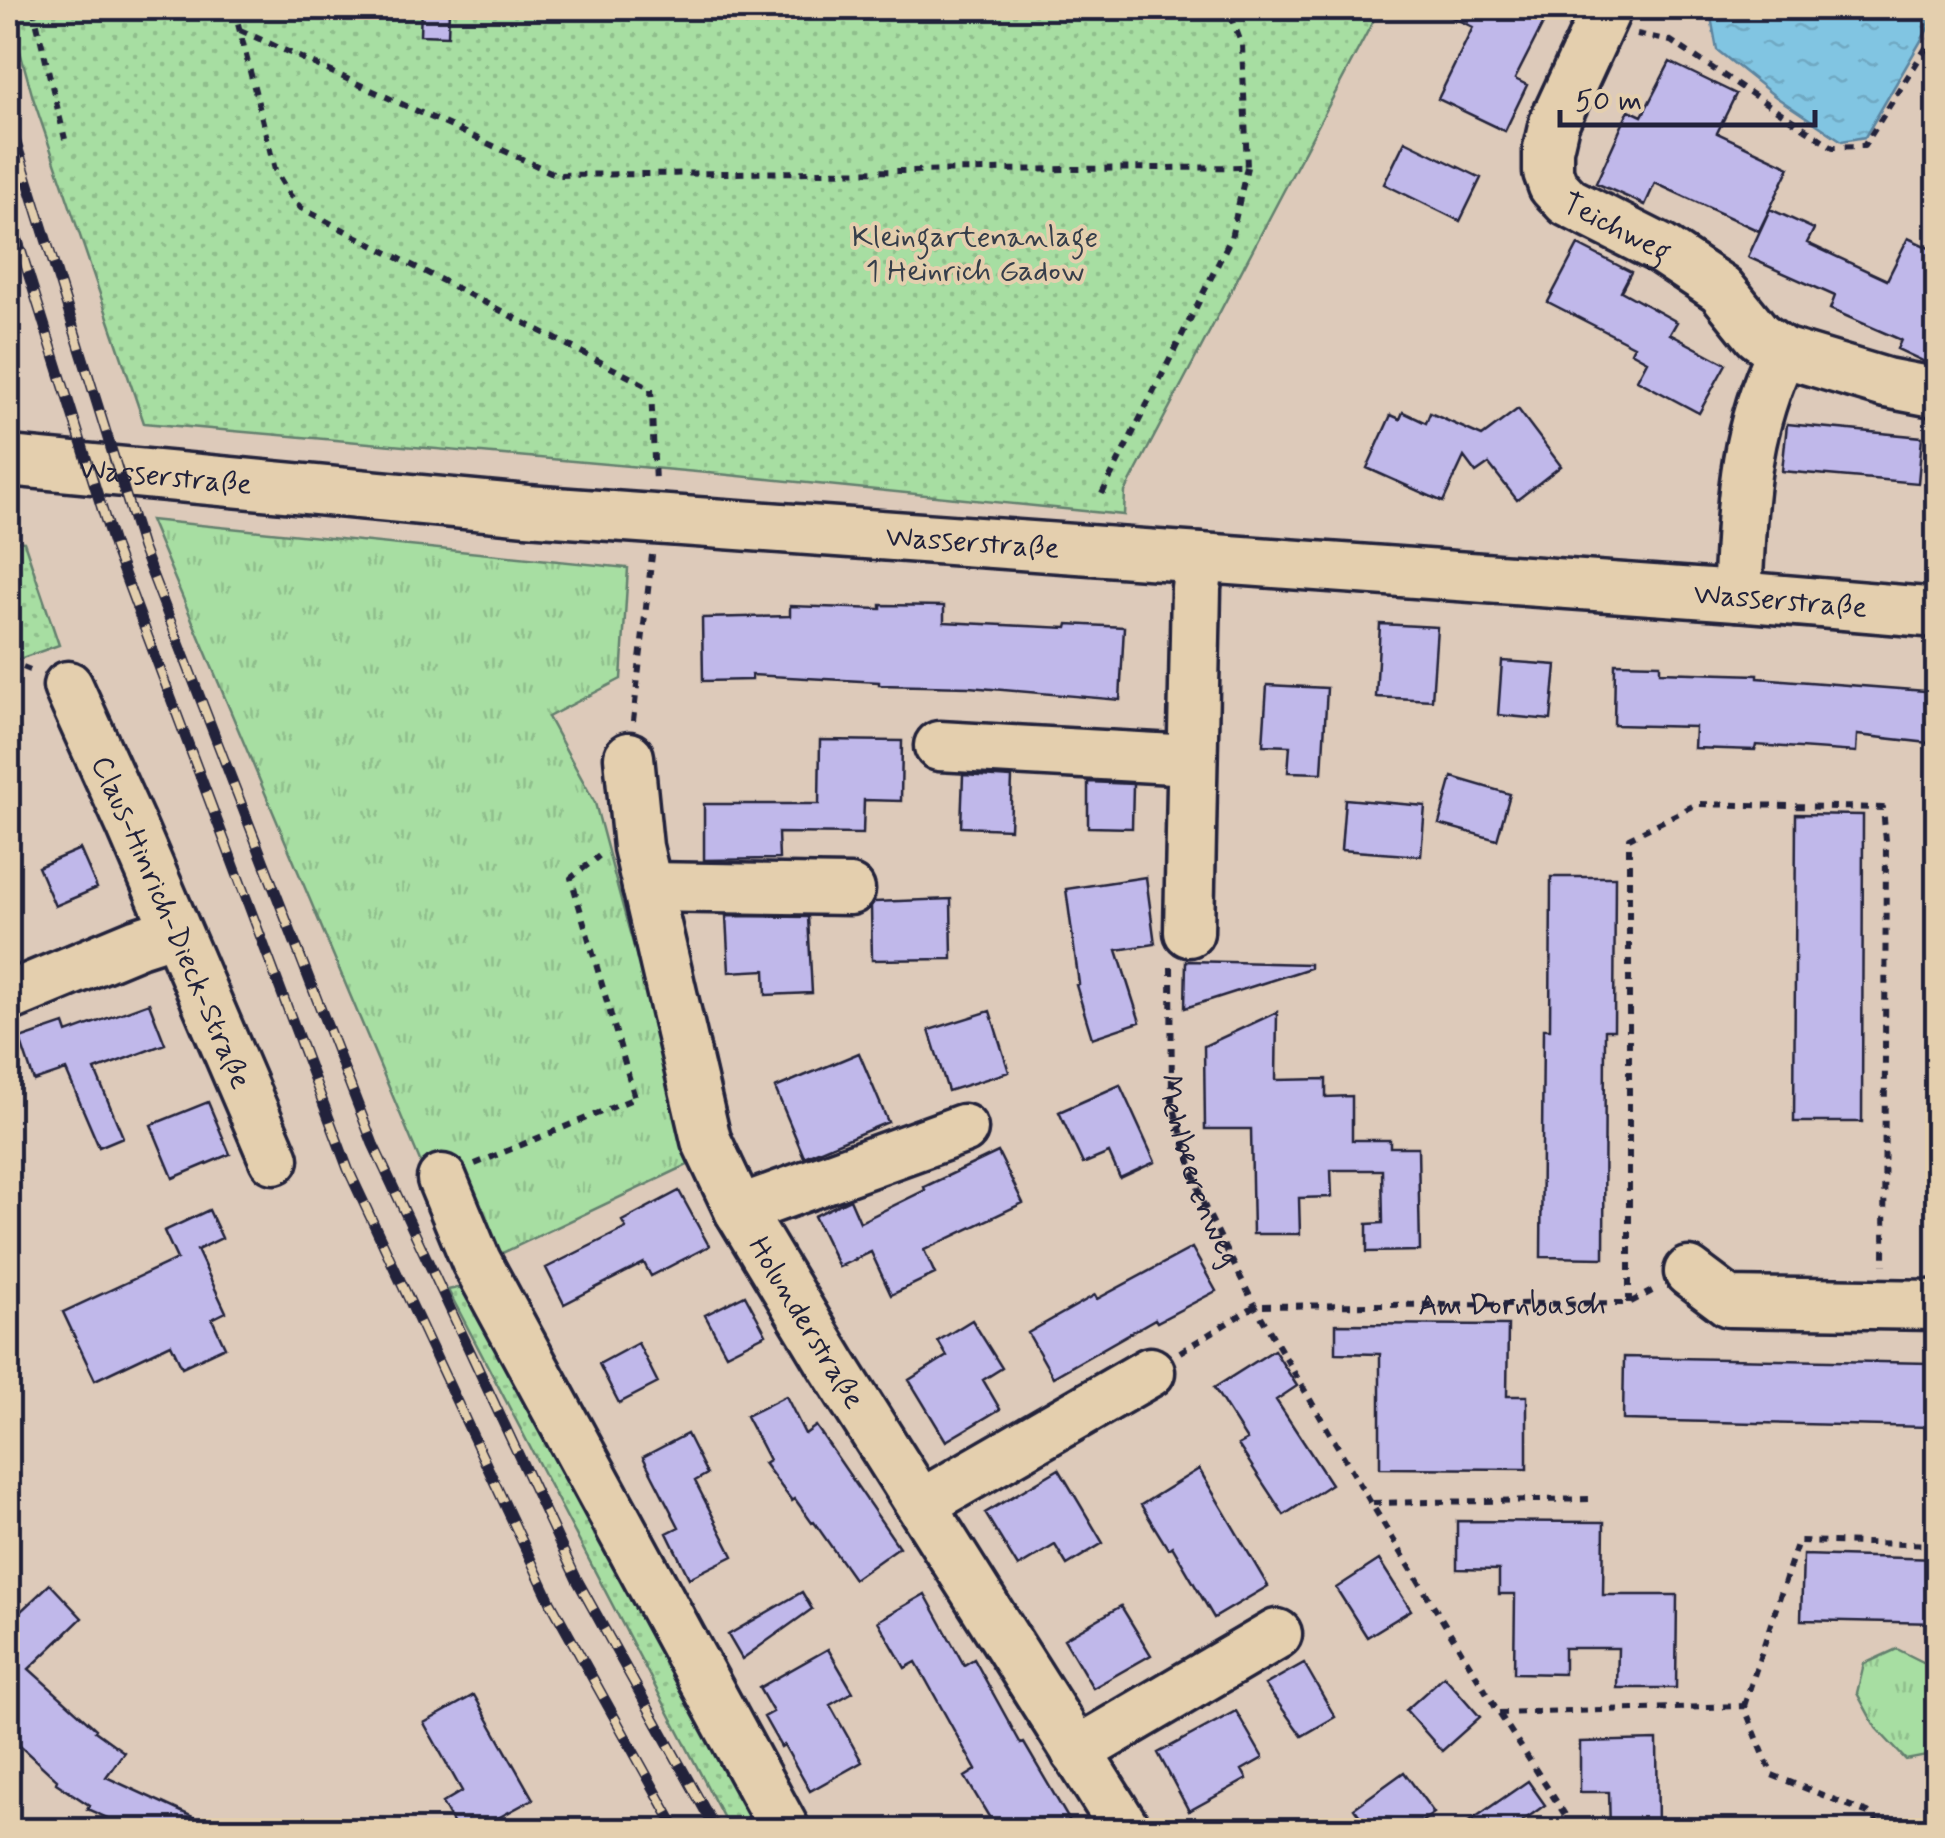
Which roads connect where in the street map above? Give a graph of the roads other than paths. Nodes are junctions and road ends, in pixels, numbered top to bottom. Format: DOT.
graph roads {
  1 [pos="1602,20"];
  2 [pos="1782,352"];
  3 [pos="1938,390"];
  4 [pos="8,461"];
  5 [pos="1200,558"];
  6 [pos="1737,596"];
  7 [pos="1938,613"];
  8 [pos="68,686"];
  9 [pos="939,746"];
  10 [pos="629,758"];
  11 [pos="1192,760"];
  12 [pos="647,887"];
  13 [pos="850,890"];
  14 [pos="175,931"];
  15 [pos="1189,932"];
  16 [pos="8,997"];
  17 [pos="963,1130"];
  18 [pos="274,1159"];
  19 [pos="442,1179"];
  20 [pos="739,1210"];
  21 [pos="1689,1272"];
  22 [pos="1938,1304"];
  23 [pos="1150,1372"];
  24 [pos="920,1504"];
  25 [pos="1277,1634"];
  26 [pos="1076,1752"];
  27 [pos="785,1830"];
  28 [pos="1126,1830"];
  1 -- 2 [label="street, Teichweg"];
  2 -- 3 [label="street, Teichweg"];
  2 -- 6 [label="street"];
  4 -- 5 [label="street, Wasserstraße"];
  5 -- 6 [label="street, Wasserstraße"];
  5 -- 11 [label="street"];
  6 -- 7 [label="street, Wasserstraße"];
  8 -- 14 [label="street, Claus-Hinrich-Dieck-Straße"];
  9 -- 11 [label="street"];
  10 -- 12 [label="street, Holunderstraße"];
  11 -- 15 [label="street"];
  12 -- 13 [label="street"];
  12 -- 20 [label="street, Holunderstraße"];
  14 -- 16 [label="street"];
  14 -- 18 [label="street, Claus-Hinrich-Dieck-Straße"];
  17 -- 20 [label="street"];
  19 -- 27 [label="street"];
  20 -- 24 [label="street, Holunderstraße"];
  21 -- 22 [label="street"];
  23 -- 24 [label="street"];
  24 -- 26 [label="street, Holunderstraße"];
  25 -- 26 [label="street"];
  26 -- 28 [label="street, Holunderstraße"];
}
